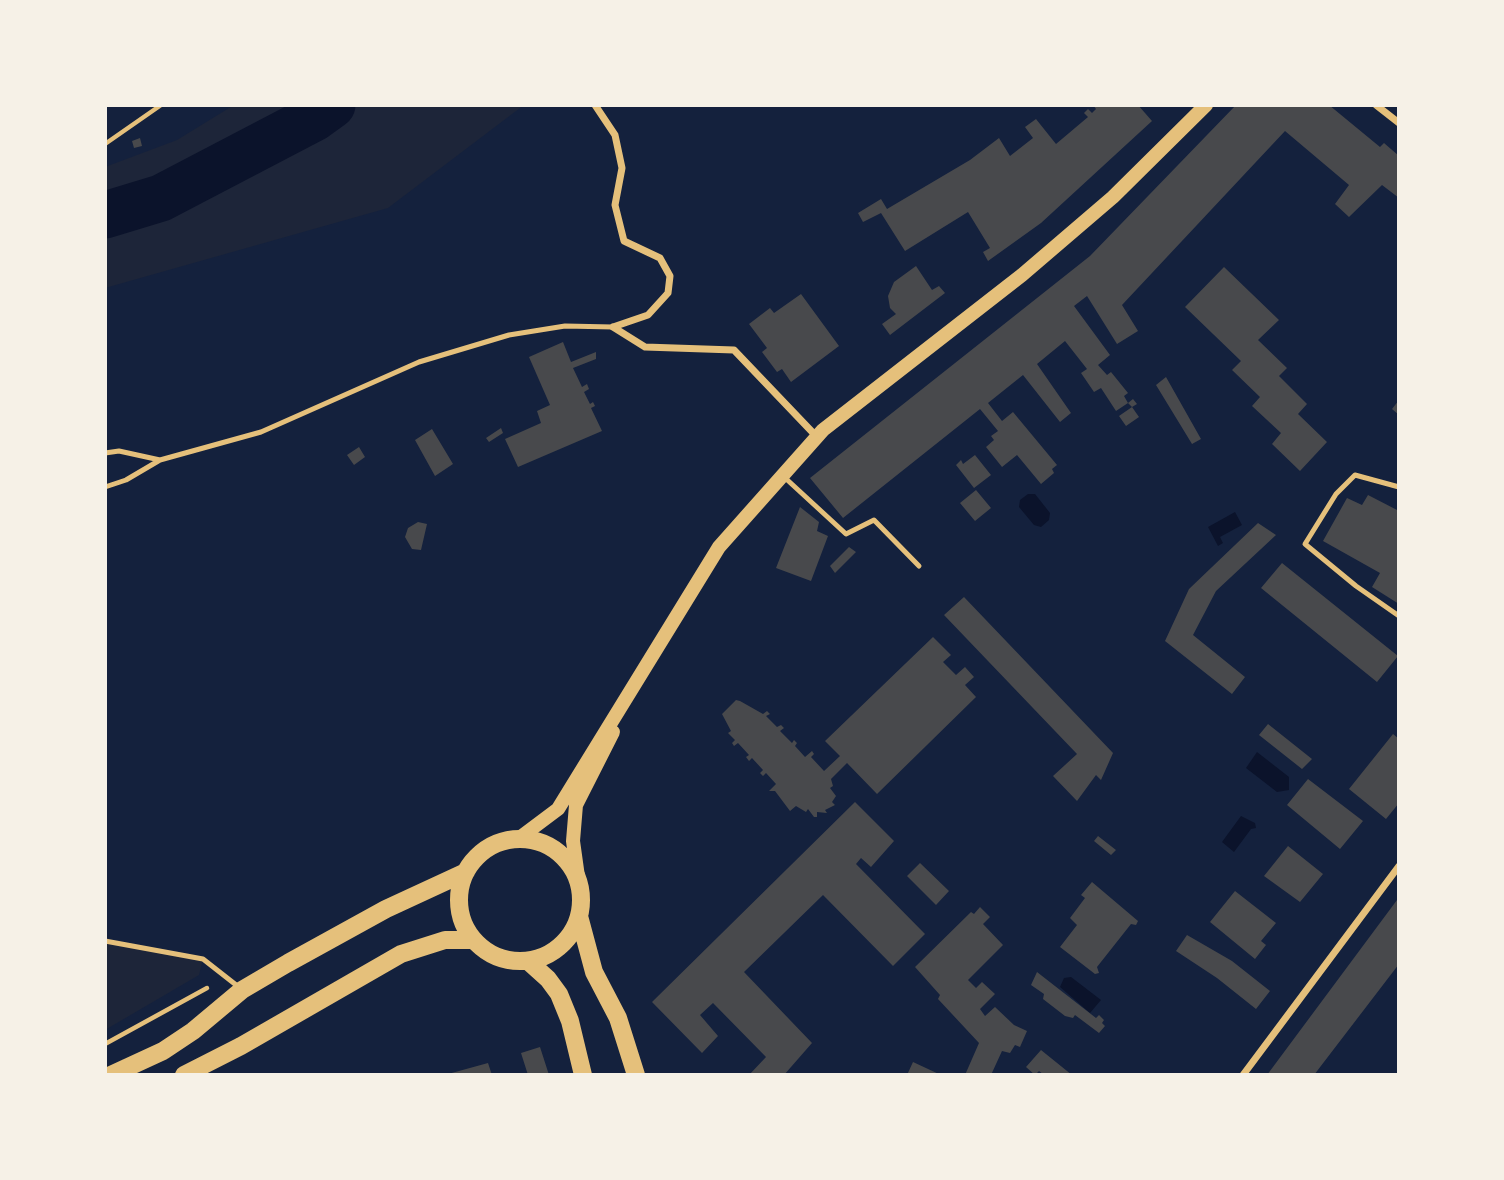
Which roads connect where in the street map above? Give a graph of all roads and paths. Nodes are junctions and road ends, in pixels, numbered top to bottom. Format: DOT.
graph roads {
  1 [pos="160,105"];
  2 [pos="595,105"];
  3 [pos="1206,105"];
  4 [pos="1376,105"];
  5 [pos="1399,123"];
  6 [pos="105,144"];
  7 [pos="613,327"];
  8 [pos="818,437"];
  9 [pos="105,453"];
  10 [pos="160,460"];
  11 [pos="783,475"];
  12 [pos="105,486"];
  13 [pos="1399,487"];
  14 [pos="919,566"];
  15 [pos="1399,616"];
  16 [pos="643,675"];
  17 [pos="518,839"];
  18 [pos="1399,866"];
  19 [pos="466,872"];
  20 [pos="579,884"];
  21 [pos="579,916"];
  22 [pos="473,940"];
  23 [pos="105,941"];
  24 [pos="528,961"];
  25 [pos="242,990"];
  26 [pos="111,1075"];
  27 [pos="184,1075"];
  28 [pos="583,1075"];
  29 [pos="636,1075"];
  30 [pos="1242,1075"];
  1 -- 6 [label="path"];
  2 -- 7 [label="street"];
  3 -- 8 [label="main road"];
  4 -- 5 [label="street"];
  7 -- 8 [label="street"];
  7 -- 10 [label="lane"];
  8 -- 11 [label="main road"];
  9 -- 10 [label="lane"];
  10 -- 12 [label="lane"];
  11 -- 14 [label="lane"];
  11 -- 16 [label="main road"];
  13 -- 15 [label="lane"];
  16 -- 17 [label="main road"];
  16 -- 20 [label="main road"];
  17 -- 19 [label="main road"];
  17 -- 20 [label="main road"];
  18 -- 30 [label="street"];
  19 -- 22 [label="main road"];
  19 -- 25 [label="main road"];
  20 -- 21 [label="main road"];
  21 -- 24 [label="main road"];
  21 -- 29 [label="main road"];
  22 -- 24 [label="main road"];
  22 -- 27 [label="main road"];
  23 -- 25 [label="lane"];
  24 -- 28 [label="main road"];
  25 -- 26 [label="main road"];
}
